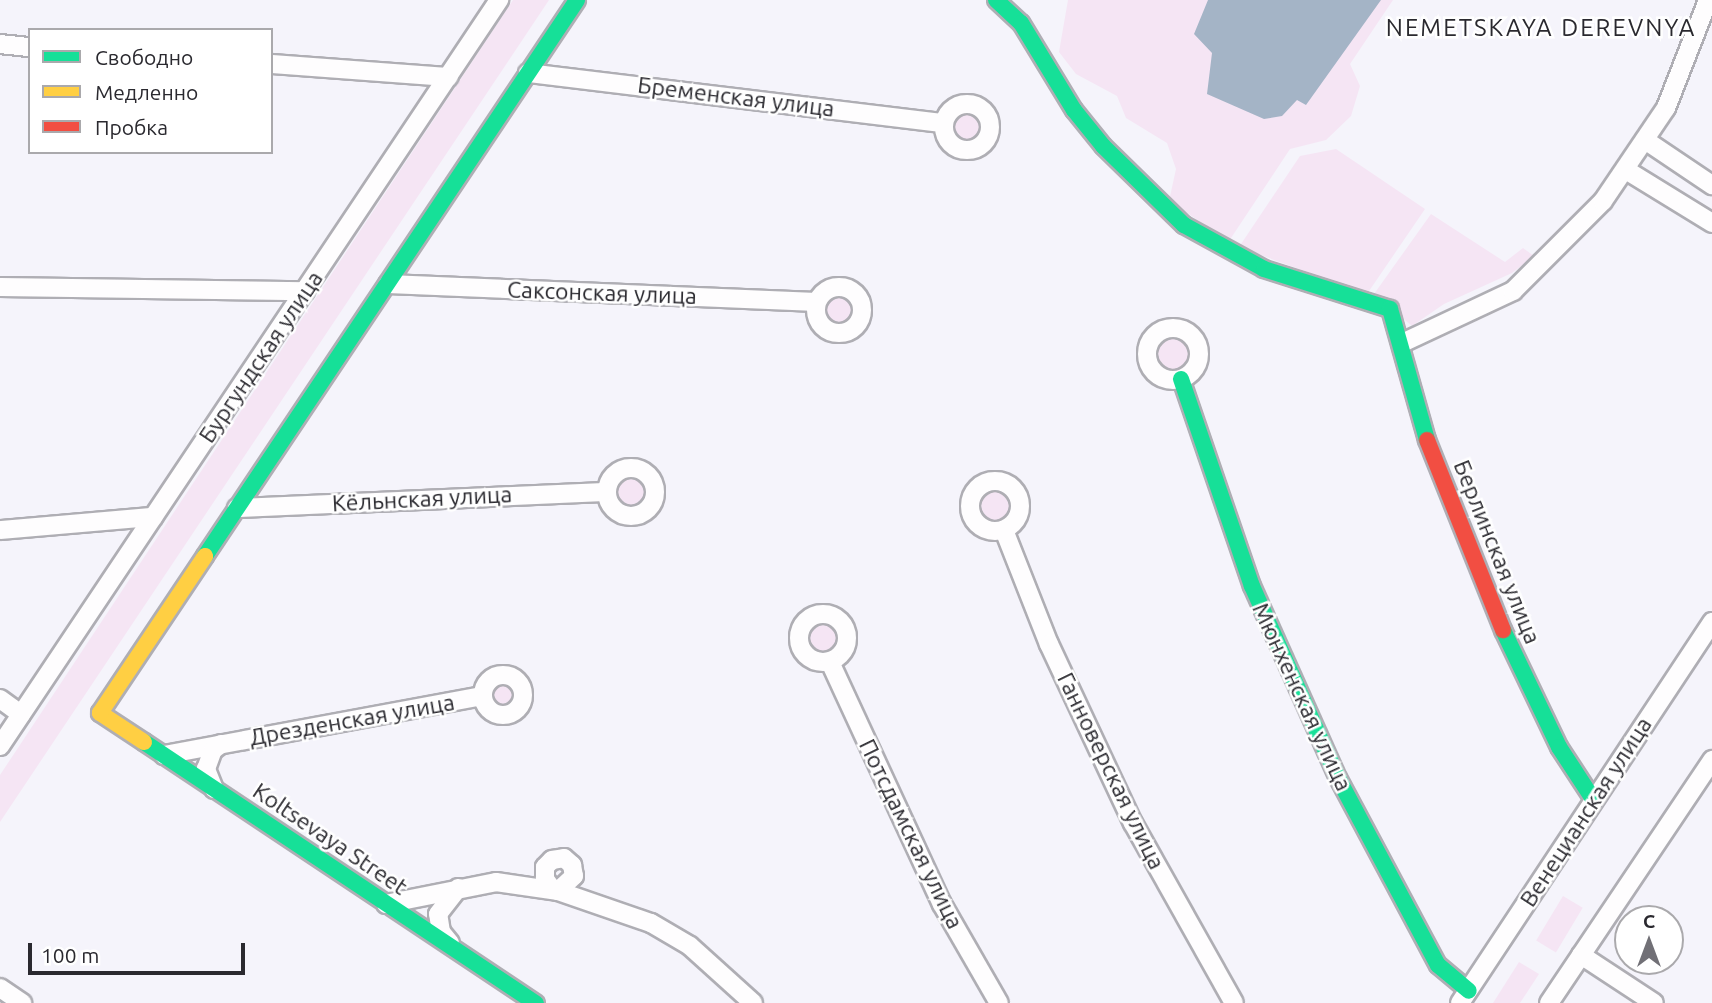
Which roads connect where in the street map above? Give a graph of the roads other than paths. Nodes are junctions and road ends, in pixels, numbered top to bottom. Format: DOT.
graph roads {
  1 [pos="499,0"];
  2 [pos="577,0"];
  3 [pos="996,0"];
  4 [pos="1708,0"];
  5 [pos="0,44"];
  6 [pos="28,47"];
  7 [pos="273,64"];
  8 [pos="528,73"];
  9 [pos="449,77"];
  10 [pos="943,123"];
  11 [pos="1645,140"];
  12 [pos="1626,170"];
  13 [pos="1712,185"];
  14 [pos="1712,223"];
  15 [pos="388,284"];
  16 [pos="0,287"];
  17 [pos="305,291"];
  18 [pos="817,302"];
  19 [pos="1402,343"];
  20 [pos="1181,379"];
  21 [pos="607,492"];
  22 [pos="237,508"];
  23 [pos="153,517"];
  24 [pos="0,530"];
  25 [pos="1004,530"];
  26 [pos="1712,622"];
  27 [pos="830,663"];
  28 [pos="482,696"];
  29 [pos="0,699"];
  30 [pos="21,714"];
  31 [pos="221,744"];
  32 [pos="0,746"];
  33 [pos="164,755"];
  34 [pos="1712,760"];
  35 [pos="215,790"];
  36 [pos="1593,799"];
  37 [pos="458,888"];
  38 [pos="386,904"];
  39 [pos="454,949"];
  40 [pos="1581,955"];
  41 [pos="0,988"];
  42 [pos="1464,997"];
  43 [pos="22,1003"];
  44 [pos="536,1003"];
  45 [pos="753,1003"];
  46 [pos="999,1003"];
  47 [pos="1234,1003"];
  48 [pos="1549,1003"];
  49 [pos="1654,1003"];
  1 -- 9 [label="street, Бургундская улица"];
  2 -- 8 [label="street"];
  3 -- 19 [label="street, Берлинская улица"];
  4 -- 11 [label="street"];
  5 -- 6 [label="street"];
  7 -- 9 [label="street"];
  8 -- 10 [label="street, Бременская улица"];
  8 -- 15 [label="street"];
  9 -- 17 [label="street, Бургундская улица"];
  11 -- 12 [label="street"];
  11 -- 13 [label="street"];
  12 -- 14 [label="street"];
  12 -- 19 [label="street"];
  15 -- 18 [label="street, Саксонская улица"];
  15 -- 22 [label="street"];
  16 -- 17 [label="street"];
  17 -- 23 [label="street, Бургундская улица"];
  19 -- 36 [label="street, Берлинская улица"];
  20 -- 42 [label="street, Мюнхенская улица"];
  21 -- 22 [label="street, Кёльнская улица"];
  22 -- 33 [label="street, Koltsevaya Street"];
  23 -- 24 [label="street"];
  23 -- 30 [label="street, Бургундская улица"];
  25 -- 47 [label="street, Ганноверская улица"];
  26 -- 36 [label="street, Венецианская улица"];
  27 -- 46 [label="street, Потсдамская улица"];
  28 -- 31 [label="street, Дрезденская улица"];
  29 -- 30 [label="street"];
  30 -- 32 [label="street, Бургундская улица"];
  31 -- 33 [label="street, Дрезденская улица"];
  31 -- 35 [label="street, Дрезденская улица"];
  33 -- 35 [label="street, Koltsevaya Street"];
  34 -- 40 [label="street"];
  35 -- 38 [label="street, Koltsevaya Street"];
  36 -- 42 [label="street, Венецианская улица"];
  37 -- 38 [label="street"];
  37 -- 39 [label="street"];
  37 -- 45 [label="street"];
  38 -- 39 [label="street, Koltsevaya Street"];
  39 -- 44 [label="street, Koltsevaya Street"];
  40 -- 48 [label="street"];
  40 -- 49 [label="street"];
  41 -- 43 [label="street"];
}
